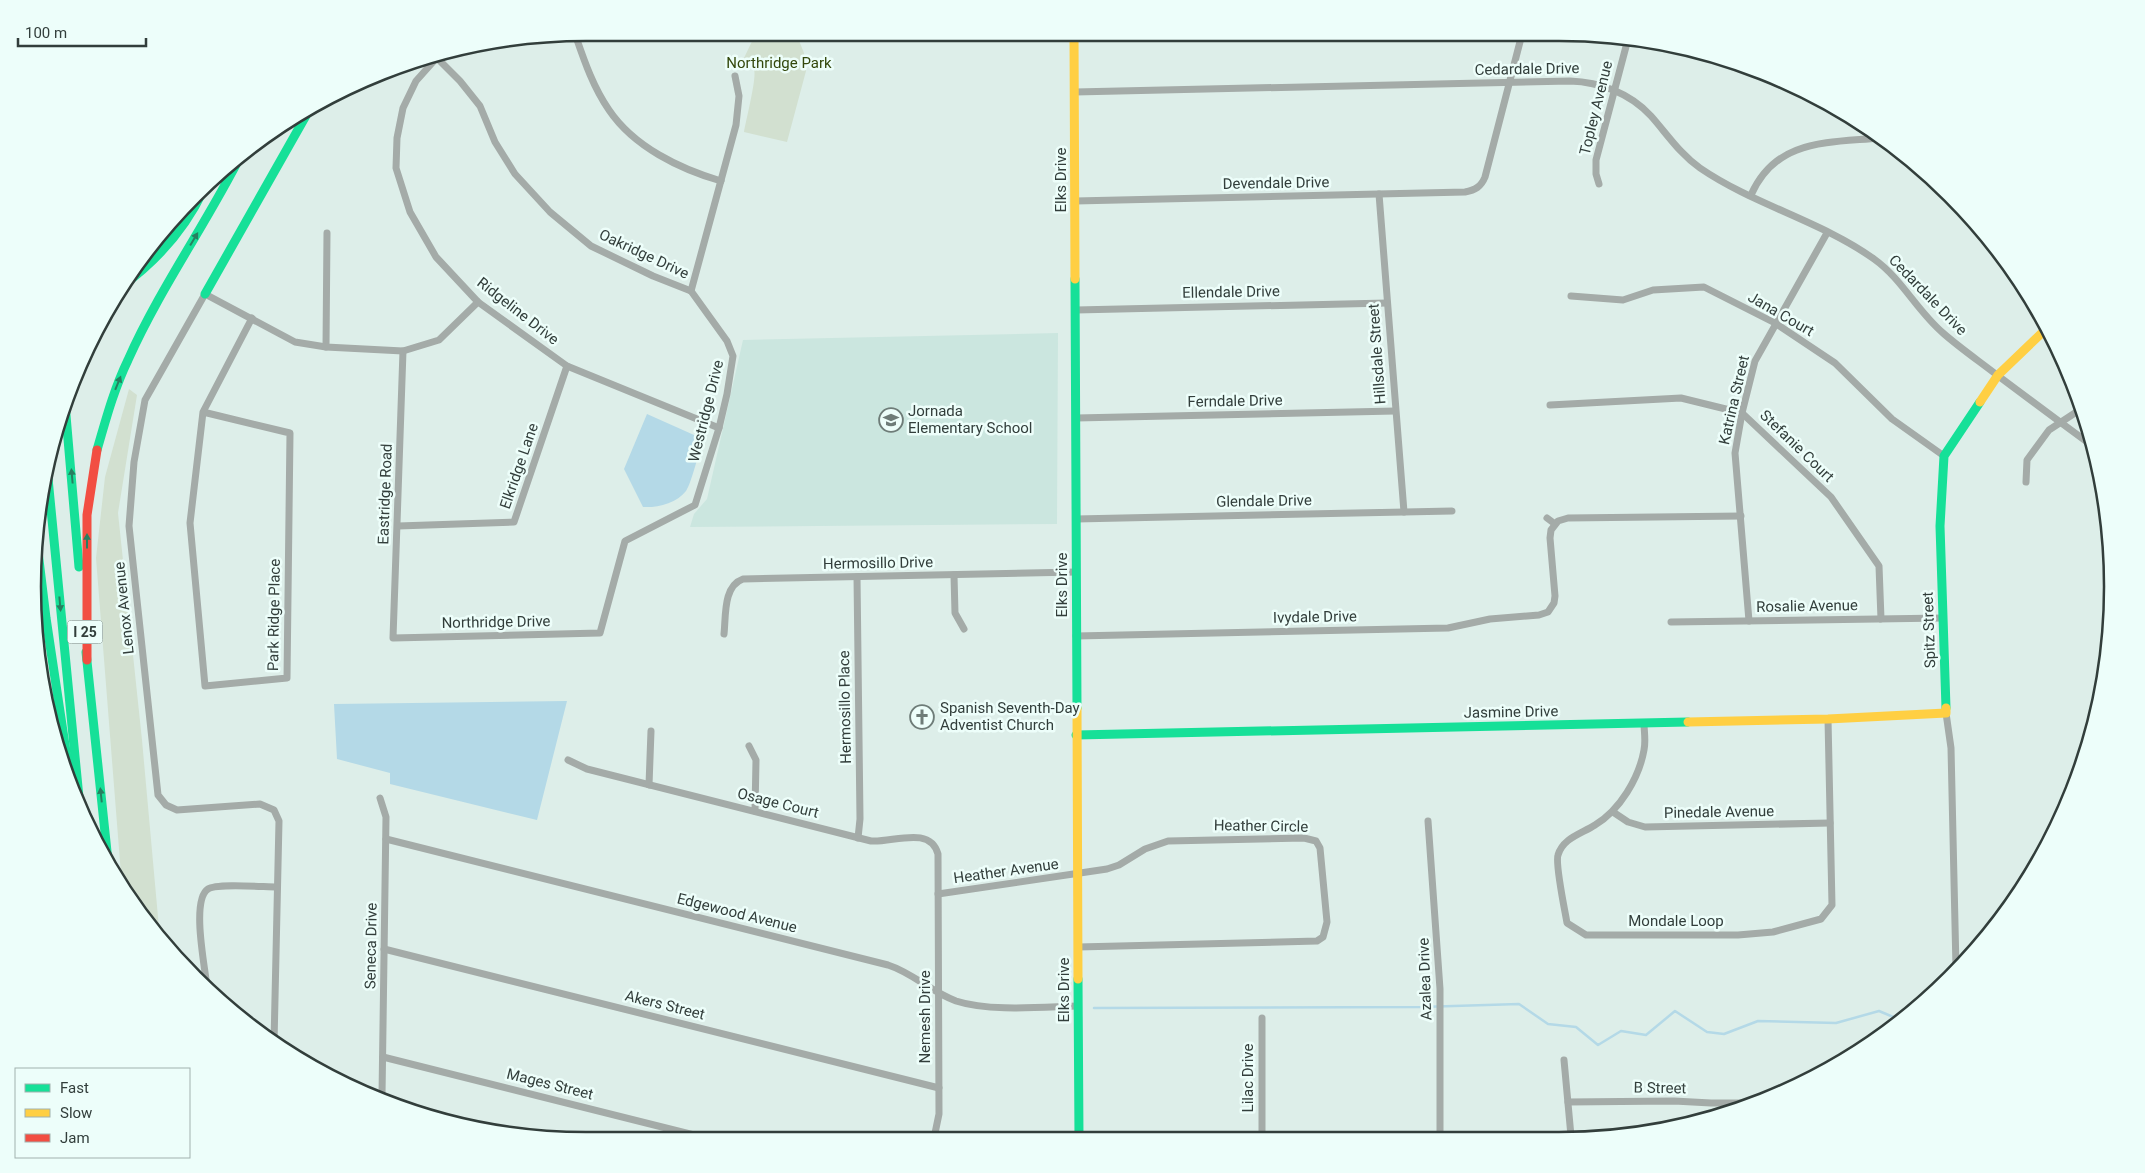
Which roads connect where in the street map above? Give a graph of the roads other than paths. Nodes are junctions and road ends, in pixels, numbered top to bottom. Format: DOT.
graph roads {
  1 [pos="578,41"];
  2 [pos="1074,41"];
  3 [pos="1520,41"];
  4 [pos="1626,46"];
  5 [pos="443,60"];
  6 [pos="430,64"];
  7 [pos="735,76"];
  8 [pos="1510,82"];
  9 [pos="1614,90"];
  10 [pos="1075,92"];
  11 [pos="304,120"];
  12 [pos="1868,138"];
  13 [pos="232,173"];
  14 [pos="721,181"];
  15 [pos="1599,184"];
  16 [pos="1380,194"];
  17 [pos="1751,195"];
  18 [pos="1075,201"];
  19 [pos="196,206"];
  20 [pos="327,232"];
  21 [pos="1827,233"];
  22 [pos="144,269"];
  23 [pos="691,291"];
  24 [pos="205,294"];
  25 [pos="1571,296"];
  26 [pos="478,302"];
  27 [pos="1387,303"];
  28 [pos="1076,310"];
  29 [pos="252,318"];
  30 [pos="1775,323"];
  31 [pos="2042,333"];
  32 [pos="326,347"];
  33 [pos="403,351"];
  34 [pos="567,366"];
  35 [pos="1998,375"];
  36 [pos="1550,404"];
  37 [pos="1396,411"];
  38 [pos="202,412"];
  39 [pos="2075,412"];
  40 [pos="1742,413"];
  41 [pos="1076,418"];
  42 [pos="2059,422"];
  43 [pos="67,423"];
  44 [pos="718,428"];
  45 [pos="2083,439"];
  46 [pos="1944,456"];
  47 [pos="2026,482"];
  48 [pos="50,494"];
  49 [pos="1452,511"];
  50 [pos="1404,512"];
  51 [pos="1741,516"];
  52 [pos="1547,518"];
  53 [pos="1076,520"];
  54 [pos="1555,524"];
  55 [pos="398,526"];
  56 [pos="1076,572"];
  57 [pos="954,575"];
  58 [pos="857,577"];
  59 [pos="41,578"];
  60 [pos="41,604"];
  61 [pos="1550,609"];
  62 [pos="1557,614"];
  63 [pos="46,618"];
  64 [pos="1943,618"];
  65 [pos="1882,619"];
  66 [pos="1749,621"];
  67 [pos="1671,622"];
  68 [pos="964,629"];
  69 [pos="600,633"];
  70 [pos="724,634"];
  71 [pos="1076,636"];
  72 [pos="393,638"];
  73 [pos="87,660"];
  74 [pos="1946,713"];
  75 [pos="1828,719"];
  76 [pos="1644,723"];
  77 [pos="651,731"];
  78 [pos="1076,735"];
  79 [pos="64,742"];
  80 [pos="749,746"];
  81 [pos="568,760"];
  82 [pos="77,781"];
  83 [pos="649,784"];
  84 [pos="380,798"];
  85 [pos="755,811"];
  86 [pos="1613,812"];
  87 [pos="1428,821"];
  88 [pos="1830,823"];
  89 [pos="858,838"];
  90 [pos="386,839"];
  91 [pos="106,845"];
  92 [pos="1078,874"];
  93 [pos="277,887"];
  94 [pos="938,894"];
  95 [pos="1078,947"];
  96 [pos="384,949"];
  97 [pos="1956,959"];
  98 [pos="206,977"];
  99 [pos="939,993"];
  100 [pos="1078,1006"];
  101 [pos="1262,1018"];
  102 [pos="274,1033"];
  103 [pos="383,1057"];
  104 [pos="1564,1060"];
  105 [pos="939,1088"];
  106 [pos="382,1092"];
  107 [pos="1568,1102"];
  108 [pos="1722,1106"];
  109 [pos="682,1132"];
  110 [pos="936,1132"];
  111 [pos="1079,1132"];
  112 [pos="1262,1132"];
  113 [pos="1440,1132"];
  114 [pos="1571,1132"];
  1 -- 14 [label="street"];
  2 -- 10 [label="main road, Elks Drive"];
  3 -- 8 [label="street"];
  4 -- 9 [label="street, Topley Avenue"];
  5 -- 23 [label="street, Oakridge Drive"];
  6 -- 26 [label="street, Ridgeline Drive"];
  7 -- 14 [label="street"];
  8 -- 9 [label="street, Cedardale Drive"];
  8 -- 10 [label="street, Cedardale Drive"];
  8 -- 16 [label="street, Devendale Drive"];
  9 -- 15 [label="street, Topley Avenue"];
  9 -- 17 [label="street, Cedardale Drive"];
  10 -- 18 [label="main road, Elks Drive"];
  11 -- 24 [label="main road, Lenox Avenue"];
  12 -- 17 [label="street"];
  73 -- 13 [label="main road, one-way"];
  14 -- 23 [label="street"];
  16 -- 18 [label="street, Devendale Drive"];
  16 -- 27 [label="street, Hillsdale Street"];
  17 -- 21 [label="street, Cedardale Drive"];
  18 -- 28 [label="main road, Elks Drive"];
  19 -- 22 [label="main road"];
  20 -- 32 [label="street"];
  21 -- 30 [label="street, Katrina Street"];
  21 -- 35 [label="street, Cedardale Drive"];
  23 -- 44 [label="street, Westridge Drive"];
  24 -- 29 [label="street"];
  24 -- 93 [label="street, Lenox Avenue"];
  25 -- 30 [label="street, Jana Court"];
  26 -- 33 [label="street"];
  26 -- 34 [label="street, Ridgeline Drive"];
  27 -- 28 [label="street, Ellendale Drive"];
  27 -- 37 [label="street, Hillsdale Street"];
  28 -- 41 [label="main road, Elks Drive"];
  29 -- 32 [label="street"];
  29 -- 38 [label="street, Park Ridge Place"];
  30 -- 40 [label="street, Katrina Street"];
  30 -- 46 [label="street, Jana Court"];
  31 -- 35 [label="main road"];
  32 -- 33 [label="street"];
  33 -- 55 [label="street, Eastridge Road"];
  34 -- 44 [label="street, Ridgeline Drive"];
  34 -- 55 [label="street, Elkridge Lane"];
  35 -- 42 [label="street, Cedardale Drive"];
  35 -- 46 [label="main road"];
  36 -- 40 [label="street, Stefanie Court"];
  37 -- 41 [label="street, Ferndale Drive"];
  37 -- 50 [label="street, Hillsdale Street"];
  38 -- 38 [label="street, Park Ridge Place"];
  39 -- 42 [label="street"];
  40 -- 51 [label="street, Katrina Street"];
  40 -- 65 [label="street, Stefanie Court"];
  41 -- 53 [label="main road, Elks Drive"];
  42 -- 45 [label="street, Cedardale Drive"];
  42 -- 47 [label="street"];
  73 -- 43 [label="main road, I 25, one-way"];
  44 -- 69 [label="street, Westridge Drive"];
  46 -- 64 [label="main road, Spitz Street"];
  48 -- 82 [label="main road, I 25, one-way"];
  49 -- 50 [label="street, Glendale Drive"];
  50 -- 53 [label="street, Glendale Drive"];
  51 -- 54 [label="street"];
  51 -- 66 [label="street, Katrina Street"];
  52 -- 54 [label="street"];
  53 -- 56 [label="main road, Elks Drive"];
  54 -- 61 [label="street"];
  55 -- 72 [label="street, Eastridge Road"];
  56 -- 57 [label="street, Hermosillo Drive"];
  56 -- 71 [label="main road, Elks Drive"];
  57 -- 58 [label="street, Hermosillo Drive"];
  57 -- 68 [label="street"];
  58 -- 70 [label="street, Hermosillo Drive"];
  58 -- 89 [label="street, Hermosillo Place"];
  59 -- 63 [label="main road"];
  60 -- 63 [label="main road"];
  61 -- 62 [label="street"];
  61 -- 71 [label="street, Ivydale Drive"];
  63 -- 79 [label="main road"];
  64 -- 65 [label="street, Rosalie Avenue"];
  64 -- 74 [label="main road, Spitz Street"];
  65 -- 66 [label="street, Rosalie Avenue"];
  66 -- 67 [label="street, Rosalie Avenue"];
  69 -- 72 [label="street, Northridge Drive"];
  71 -- 78 [label="main road, Elks Drive"];
  91 -- 73 [label="main road, I 25, one-way"];
  74 -- 75 [label="main road, Jasmine Drive"];
  74 -- 97 [label="street, Spitz Street"];
  75 -- 76 [label="main road, Jasmine Drive"];
  75 -- 88 [label="street, Mondale Loop"];
  76 -- 78 [label="main road, Jasmine Drive"];
  76 -- 86 [label="street, Mondale Loop"];
  77 -- 83 [label="street"];
  78 -- 92 [label="main road, Elks Drive"];
  80 -- 85 [label="street"];
  81 -- 83 [label="street, Osage Court"];
  83 -- 85 [label="street, Osage Court"];
  84 -- 90 [label="street, Seneca Drive"];
  85 -- 89 [label="street, Osage Court"];
  86 -- 88 [label="street, Pinedale Avenue"];
  86 -- 88 [label="street, Mondale Loop"];
  87 -- 113 [label="street, Azalea Drive"];
  89 -- 94 [label="street, Osage Court"];
  90 -- 96 [label="street, Seneca Drive"];
  90 -- 99 [label="street, Edgewood Avenue"];
  92 -- 94 [label="street, Heather Avenue"];
  92 -- 95 [label="main road, Elks Drive"];
  92 -- 95 [label="street, Heather Circle"];
  93 -- 98 [label="street"];
  93 -- 102 [label="street, Lenox Avenue"];
  94 -- 99 [label="street, Nemesh Drive"];
  95 -- 100 [label="main road, Elks Drive"];
  96 -- 103 [label="street, Seneca Drive"];
  96 -- 105 [label="street, Akers Street"];
  99 -- 100 [label="street, Edgewood Avenue"];
  99 -- 105 [label="street, Nemesh Drive"];
  100 -- 111 [label="main road, Elks Drive"];
  101 -- 112 [label="street, Lilac Drive"];
  103 -- 106 [label="street, Seneca Drive"];
  103 -- 109 [label="street, Mages Street"];
  104 -- 107 [label="street"];
  105 -- 110 [label="street, Nemesh Drive"];
  107 -- 108 [label="street, B Street"];
  107 -- 114 [label="street"];
}
